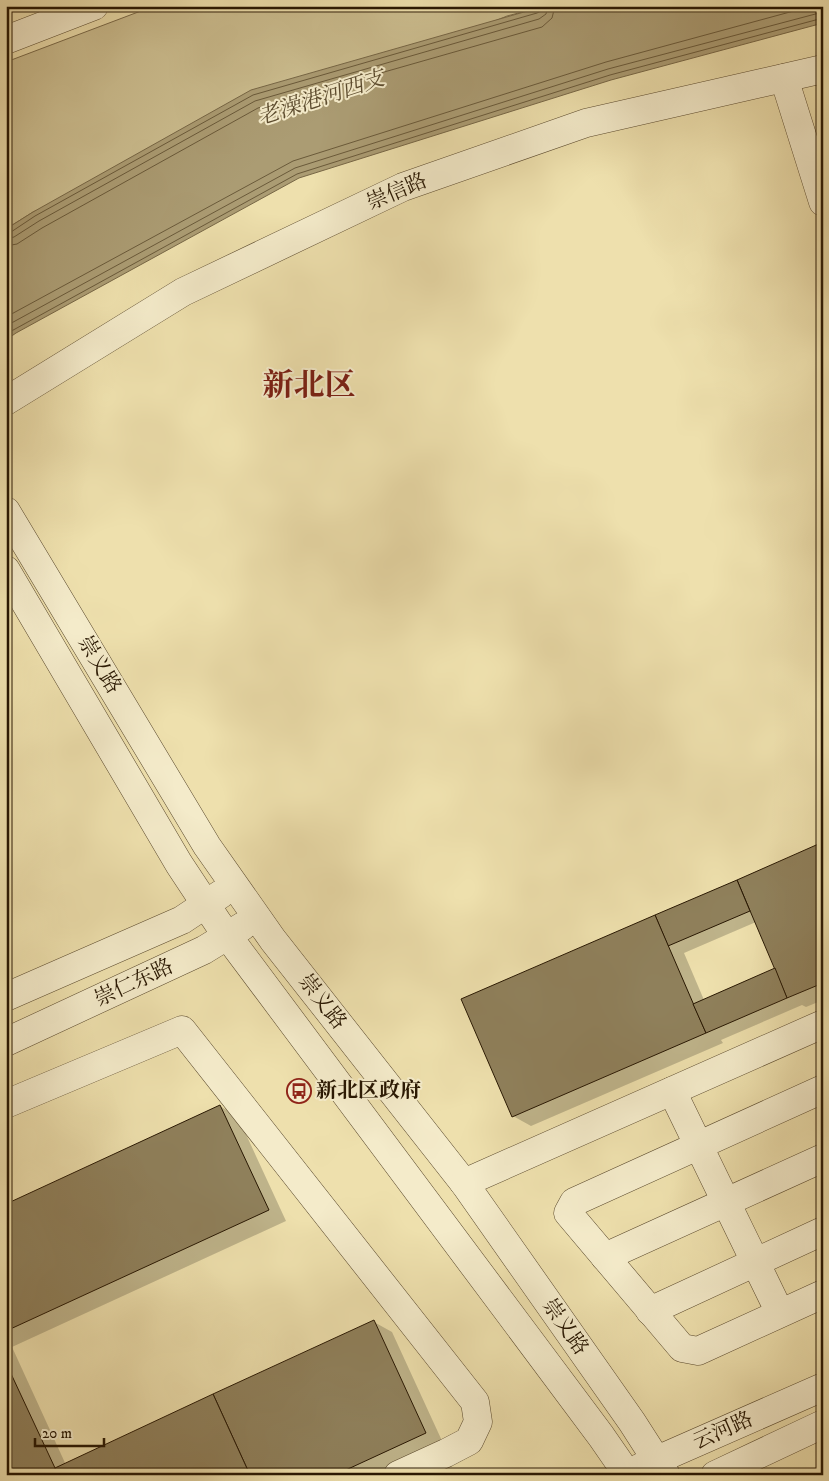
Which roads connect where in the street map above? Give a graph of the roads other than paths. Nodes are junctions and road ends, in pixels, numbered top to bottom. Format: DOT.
graph roads {
  1 [pos="94,6"];
  2 [pos="6,40"];
  3 [pos="823,69"];
  4 [pos="784,78"];
  5 [pos="823,202"];
  6 [pos="6,401"];
  7 [pos="6,511"];
  8 [pos="6,570"];
  9 [pos="235,885"];
  10 [pos="205,904"];
  11 [pos="257,917"];
  12 [pos="227,936"];
  13 [pos="6,997"];
  14 [pos="823,1024"];
  15 [pos="6,1042"];
  16 [pos="823,1089"];
  17 [pos="672,1091"];
  18 [pos="9,1097"];
  19 [pos="698,1146"];
  20 [pos="823,1158"];
  21 [pos="464,1183"];
  22 [pos="725,1202"];
  23 [pos="823,1231"];
  24 [pos="605,1257"];
  25 [pos="755,1262"];
  26 [pos="823,1294"];
  27 [pos="650,1311"];
  28 [pos="780,1314"];
  29 [pos="823,1387"];
  30 [pos="823,1424"];
  31 [pos="662,1468"];
  32 [pos="626,1474"];
  33 [pos="398,1475"];
  34 [pos="715,1475"];
  1 -- 2 [label="street"];
  3 -- 4 [label="street, 崇信路"];
  4 -- 5 [label="street"];
  4 -- 6 [label="street, 崇信路"];
  7 -- 9 [label="street, 崇义路"];
  8 -- 10 [label="street, 崇义路"];
  9 -- 10 [label="street, 崇仁东路"];
  9 -- 11 [label="street, 崇义路"];
  10 -- 12 [label="street, 崇义路"];
  10 -- 13 [label="street, 崇仁东路"];
  11 -- 12 [label="street, 崇仁东路"];
  11 -- 21 [label="street, 崇义路"];
  12 -- 15 [label="street, 崇仁东路"];
  12 -- 32 [label="street, 崇义路"];
  14 -- 17 [label="street"];
  16 -- 19 [label="street"];
  17 -- 19 [label="street"];
  17 -- 21 [label="street"];
  18 -- 33 [label="street"];
  19 -- 22 [label="street"];
  19 -- 24 [label="street"];
  20 -- 22 [label="street"];
  21 -- 31 [label="street, 崇义路"];
  22 -- 24 [label="street"];
  22 -- 25 [label="street"];
  23 -- 25 [label="street"];
  24 -- 27 [label="street"];
  25 -- 27 [label="street"];
  25 -- 28 [label="street"];
  26 -- 28 [label="street"];
  27 -- 28 [label="street"];
  29 -- 31 [label="street, 云河路"];
  30 -- 34 [label="street, 云河路"];
  31 -- 32 [label="street, 云河路"];
}
